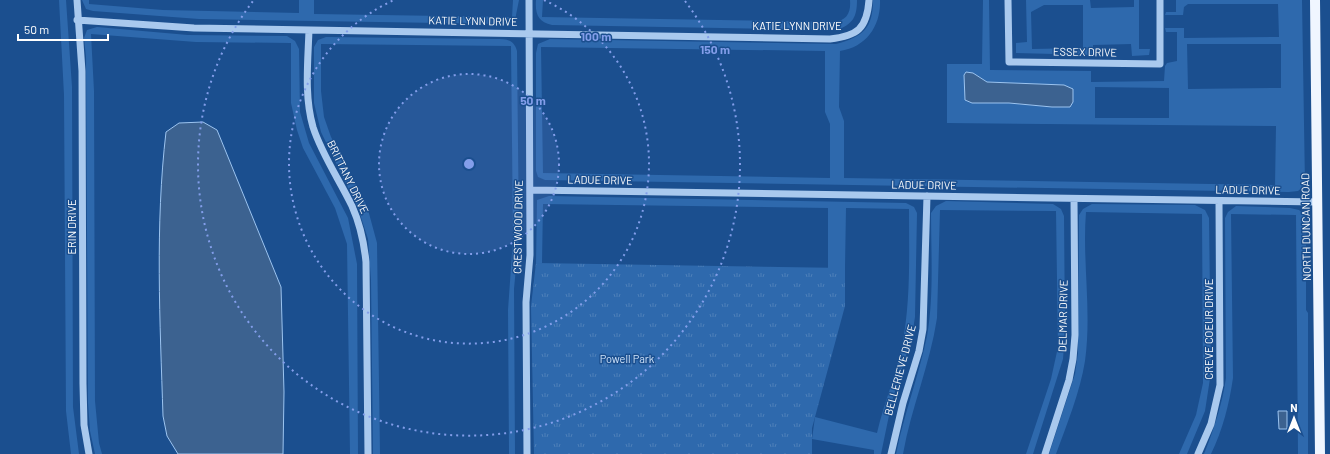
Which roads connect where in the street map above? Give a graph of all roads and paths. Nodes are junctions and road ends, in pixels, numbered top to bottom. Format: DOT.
graph roads {
  1 [pos="77,0"];
  2 [pos="529,0"];
  3 [pos="869,0"];
  4 [pos="1008,0"];
  5 [pos="1160,0"];
  6 [pos="1316,0"];
  7 [pos="77,20"];
  8 [pos="309,30"];
  9 [pos="529,33"];
  10 [pos="530,190"];
  11 [pos="927,196"];
  12 [pos="1074,199"];
  13 [pos="1219,201"];
  14 [pos="1317,202"];
  15 [pos="89,454"];
  16 [pos="368,454"];
  17 [pos="527,454"];
  18 [pos="891,454"];
  19 [pos="1044,454"];
  20 [pos="1198,454"];
  21 [pos="1320,454"];
  1 -- 7 [label="street, ERIN DRIVE"];
  2 -- 9 [label="street, CRESTWOOD DRIVE"];
  3 -- 9 [label="street, KATIE LYNN DRIVE"];
  4 -- 5 [label="street, ESSEX DRIVE"];
  6 -- 14 [label="main road, NORTH DUNCAN ROAD"];
  7 -- 8 [label="street, KATIE LYNN DRIVE"];
  7 -- 15 [label="street, ERIN DRIVE"];
  8 -- 9 [label="street, KATIE LYNN DRIVE"];
  8 -- 16 [label="street, BRITTANY DRIVE"];
  9 -- 10 [label="street, CRESTWOOD DRIVE"];
  10 -- 11 [label="street, LADUE DRIVE"];
  10 -- 17 [label="street, CRESTWOOD DRIVE"];
  11 -- 12 [label="street, LADUE DRIVE"];
  11 -- 18 [label="street, BELLERIEVE DRIVE"];
  12 -- 13 [label="street, LADUE DRIVE"];
  12 -- 19 [label="street, DELMAR DRIVE"];
  13 -- 14 [label="street, LADUE DRIVE"];
  13 -- 20 [label="street, CREVE COEUR DRIVE"];
  14 -- 21 [label="main road, NORTH DUNCAN ROAD"];
}
